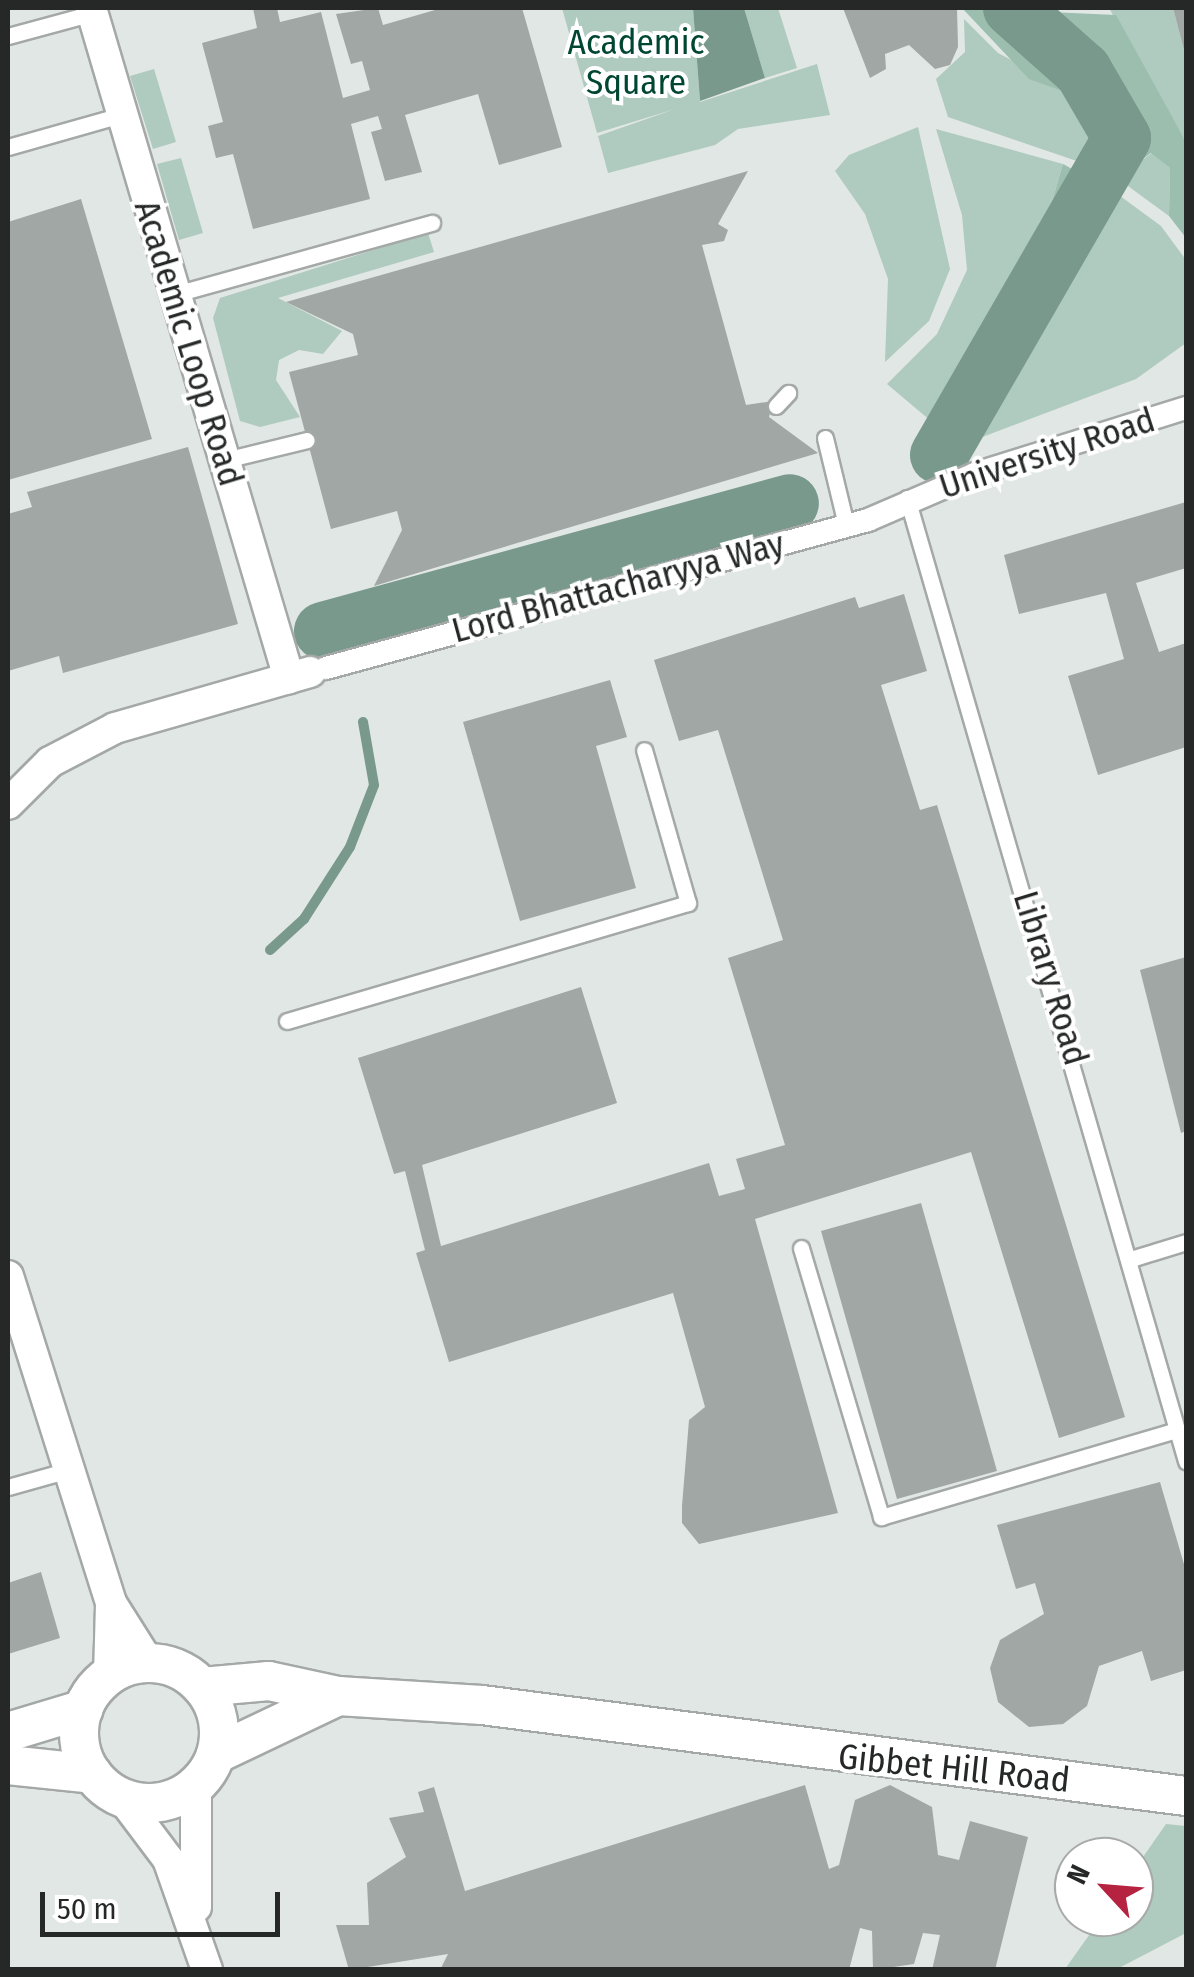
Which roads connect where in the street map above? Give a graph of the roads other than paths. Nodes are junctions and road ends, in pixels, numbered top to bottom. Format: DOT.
graph roads {
  1 [pos="92,10"];
  2 [pos="8,36"];
  3 [pos="121,115"];
  4 [pos="8,147"];
  5 [pos="432,224"];
  6 [pos="172,295"];
  7 [pos="788,393"];
  8 [pos="776,406"];
  9 [pos="1186,408"];
  10 [pos="825,438"];
  11 [pos="308,440"];
  12 [pos="225,460"];
  13 [pos="907,498"];
  14 [pos="846,525"];
  15 [pos="308,672"];
  16 [pos="644,750"];
  17 [pos="8,804"];
  18 [pos="286,1020"];
  19 [pos="1186,1242"];
  20 [pos="802,1248"];
  21 [pos="1134,1258"];
  22 [pos="8,1276"];
  23 [pos="1178,1430"];
  24 [pos="1186,1461"];
  25 [pos="69,1470"];
  26 [pos="8,1487"];
  27 [pos="111,1602"];
  28 [pos="150,1663"];
  29 [pos="109,1676"];
  30 [pos="202,1687"];
  31 [pos="338,1696"];
  32 [pos="84,1709"];
  33 [pos="8,1732"];
  34 [pos="723,1737"];
  35 [pos="8,1765"];
  36 [pos="206,1770"];
  37 [pos="1186,1784"];
  38 [pos="108,1786"];
  39 [pos="1186,1796"];
  40 [pos="196,1925"];
  41 [pos="207,1970"];
  1 -- 2 [label="lane"];
  1 -- 3 [label="street, Academic Loop Road"];
  3 -- 4 [label="lane"];
  3 -- 6 [label="street, Academic Loop Road"];
  5 -- 6 [label="lane"];
  6 -- 12 [label="street, Academic Loop Road"];
  7 -- 8 [label="lane"];
  9 -- 13 [label="street, University Road"];
  10 -- 14 [label="lane"];
  11 -- 12 [label="lane"];
  12 -- 15 [label="street, Academic Loop Road"];
  13 -- 14 [label="street, Lord Bhattacharyya Way"];
  13 -- 21 [label="lane, Library Road"];
  14 -- 15 [label="street, Lord Bhattacharyya Way"];
  15 -- 17 [label="street, Lord Bhattacharyya Way"];
  16 -- 18 [label="lane"];
  19 -- 21 [label="lane"];
  20 -- 23 [label="lane"];
  21 -- 23 [label="lane, Library Road"];
  22 -- 25 [label="street"];
  23 -- 24 [label="lane, Library Road"];
  25 -- 26 [label="lane"];
  25 -- 27 [label="street"];
  27 -- 28 [label="street"];
  27 -- 29 [label="street"];
  28 -- 29 [label="street"];
  28 -- 30 [label="street"];
  29 -- 32 [label="street"];
  30 -- 31 [label="street, Gibbet Hill Road"];
  30 -- 36 [label="street"];
  31 -- 34 [label="street, Gibbet Hill Road"];
  31 -- 36 [label="street"];
  32 -- 33 [label="street"];
  32 -- 38 [label="street"];
  34 -- 37 [label="street, Gibbet Hill Road"];
  34 -- 39 [label="street, Gibbet Hill Road"];
  35 -- 38 [label="street"];
  36 -- 38 [label="street"];
  36 -- 40 [label="street"];
  38 -- 40 [label="street"];
  40 -- 41 [label="street"];
}
